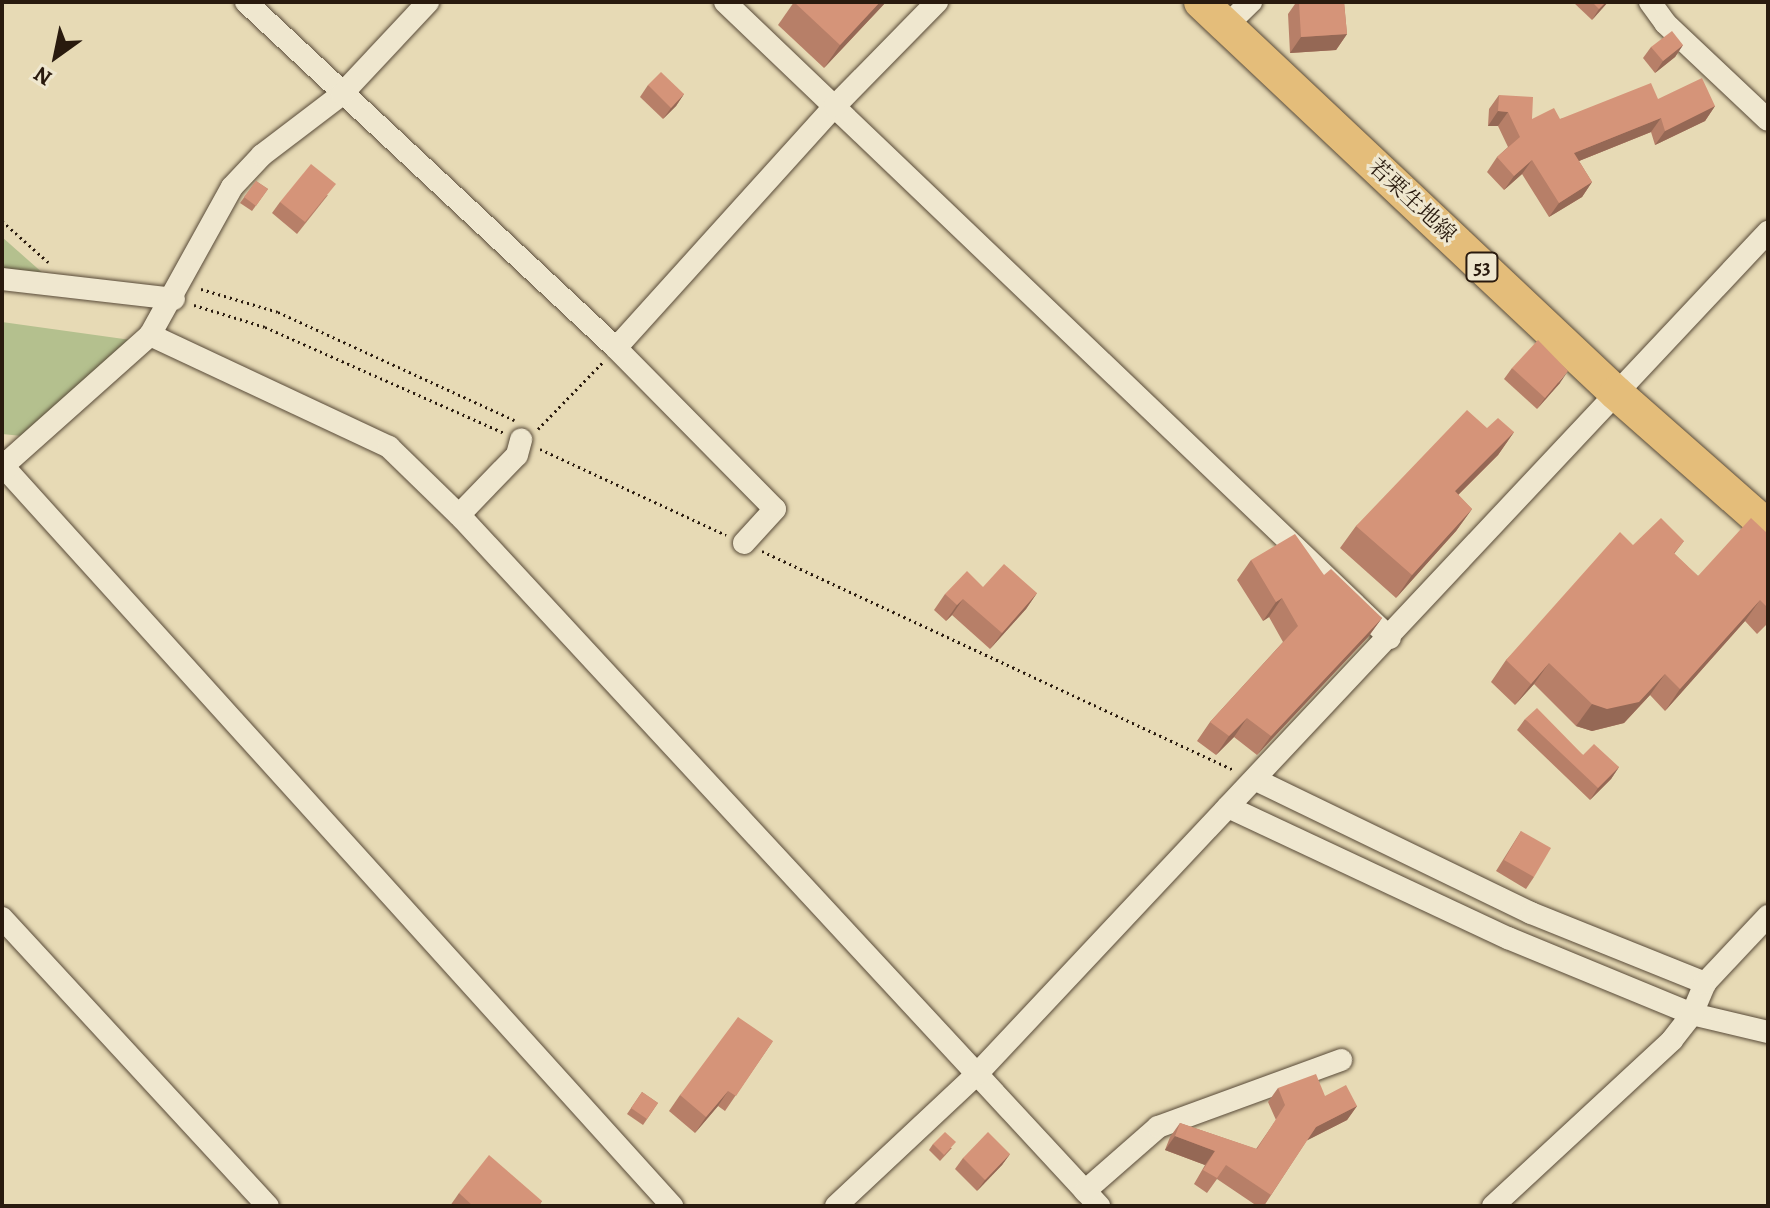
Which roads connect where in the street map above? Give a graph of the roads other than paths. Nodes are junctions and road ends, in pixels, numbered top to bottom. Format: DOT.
graph roads {
  1 [pos="246,2"];
  2 [pos="428,2"];
  3 [pos="725,2"];
  4 [pos="937,2"];
  5 [pos="1201,2"];
  6 [pos="1251,2"];
  7 [pos="1650,2"];
  8 [pos="1226,26"];
  9 [pos="342,94"];
  10 [pos="835,106"];
  11 [pos="1768,120"];
  12 [pos="1768,232"];
  13 [pos="2,279"];
  14 [pos="177,292"];
  15 [pos="150,335"];
  16 [pos="616,348"];
  17 [pos="1616,393"];
  18 [pos="527,432"];
  19 [pos="2,466"];
  20 [pos="459,515"];
  21 [pos="1768,527"];
  22 [pos="744,543"];
  23 [pos="1390,638"];
  24 [pos="1256,780"];
  25 [pos="1228,807"];
  26 [pos="1768,916"];
  27 [pos="2,918"];
  28 [pos="1705,983"];
  29 [pos="1692,1014"];
  30 [pos="1768,1032"];
  31 [pos="1341,1060"];
  32 [pos="976,1075"];
  33 [pos="1092,1199"];
  34 [pos="268,1206"];
  35 [pos="672,1206"];
  36 [pos="836,1206"];
  37 [pos="1493,1206"];
  1 -- 9 [label="street"];
  2 -- 9 [label="street"];
  3 -- 10 [label="street"];
  4 -- 10 [label="street"];
  5 -- 8 [label="main road, 若栗生地線 / 53"];
  6 -- 8 [label="street"];
  7 -- 11 [label="street"];
  8 -- 17 [label="main road, 若栗生地線 / 53"];
  9 -- 14 [label="street"];
  9 -- 16 [label="street"];
  10 -- 16 [label="street"];
  10 -- 23 [label="street"];
  12 -- 17 [label="street"];
  13 -- 14 [label="street"];
  14 -- 15 [label="street"];
  15 -- 19 [label="street"];
  15 -- 20 [label="street"];
  16 -- 22 [label="street"];
  17 -- 21 [label="main road, 若栗生地線 / 53"];
  17 -- 23 [label="street"];
  18 -- 20 [label="street"];
  19 -- 35 [label="street"];
  20 -- 32 [label="street"];
  23 -- 24 [label="street"];
  24 -- 25 [label="street"];
  24 -- 28 [label="street"];
  25 -- 29 [label="street"];
  25 -- 32 [label="street"];
  26 -- 28 [label="street"];
  27 -- 34 [label="street"];
  28 -- 29 [label="street"];
  29 -- 30 [label="street"];
  29 -- 37 [label="street"];
  31 -- 33 [label="street"];
  32 -- 33 [label="street"];
  32 -- 36 [label="street"];
}
